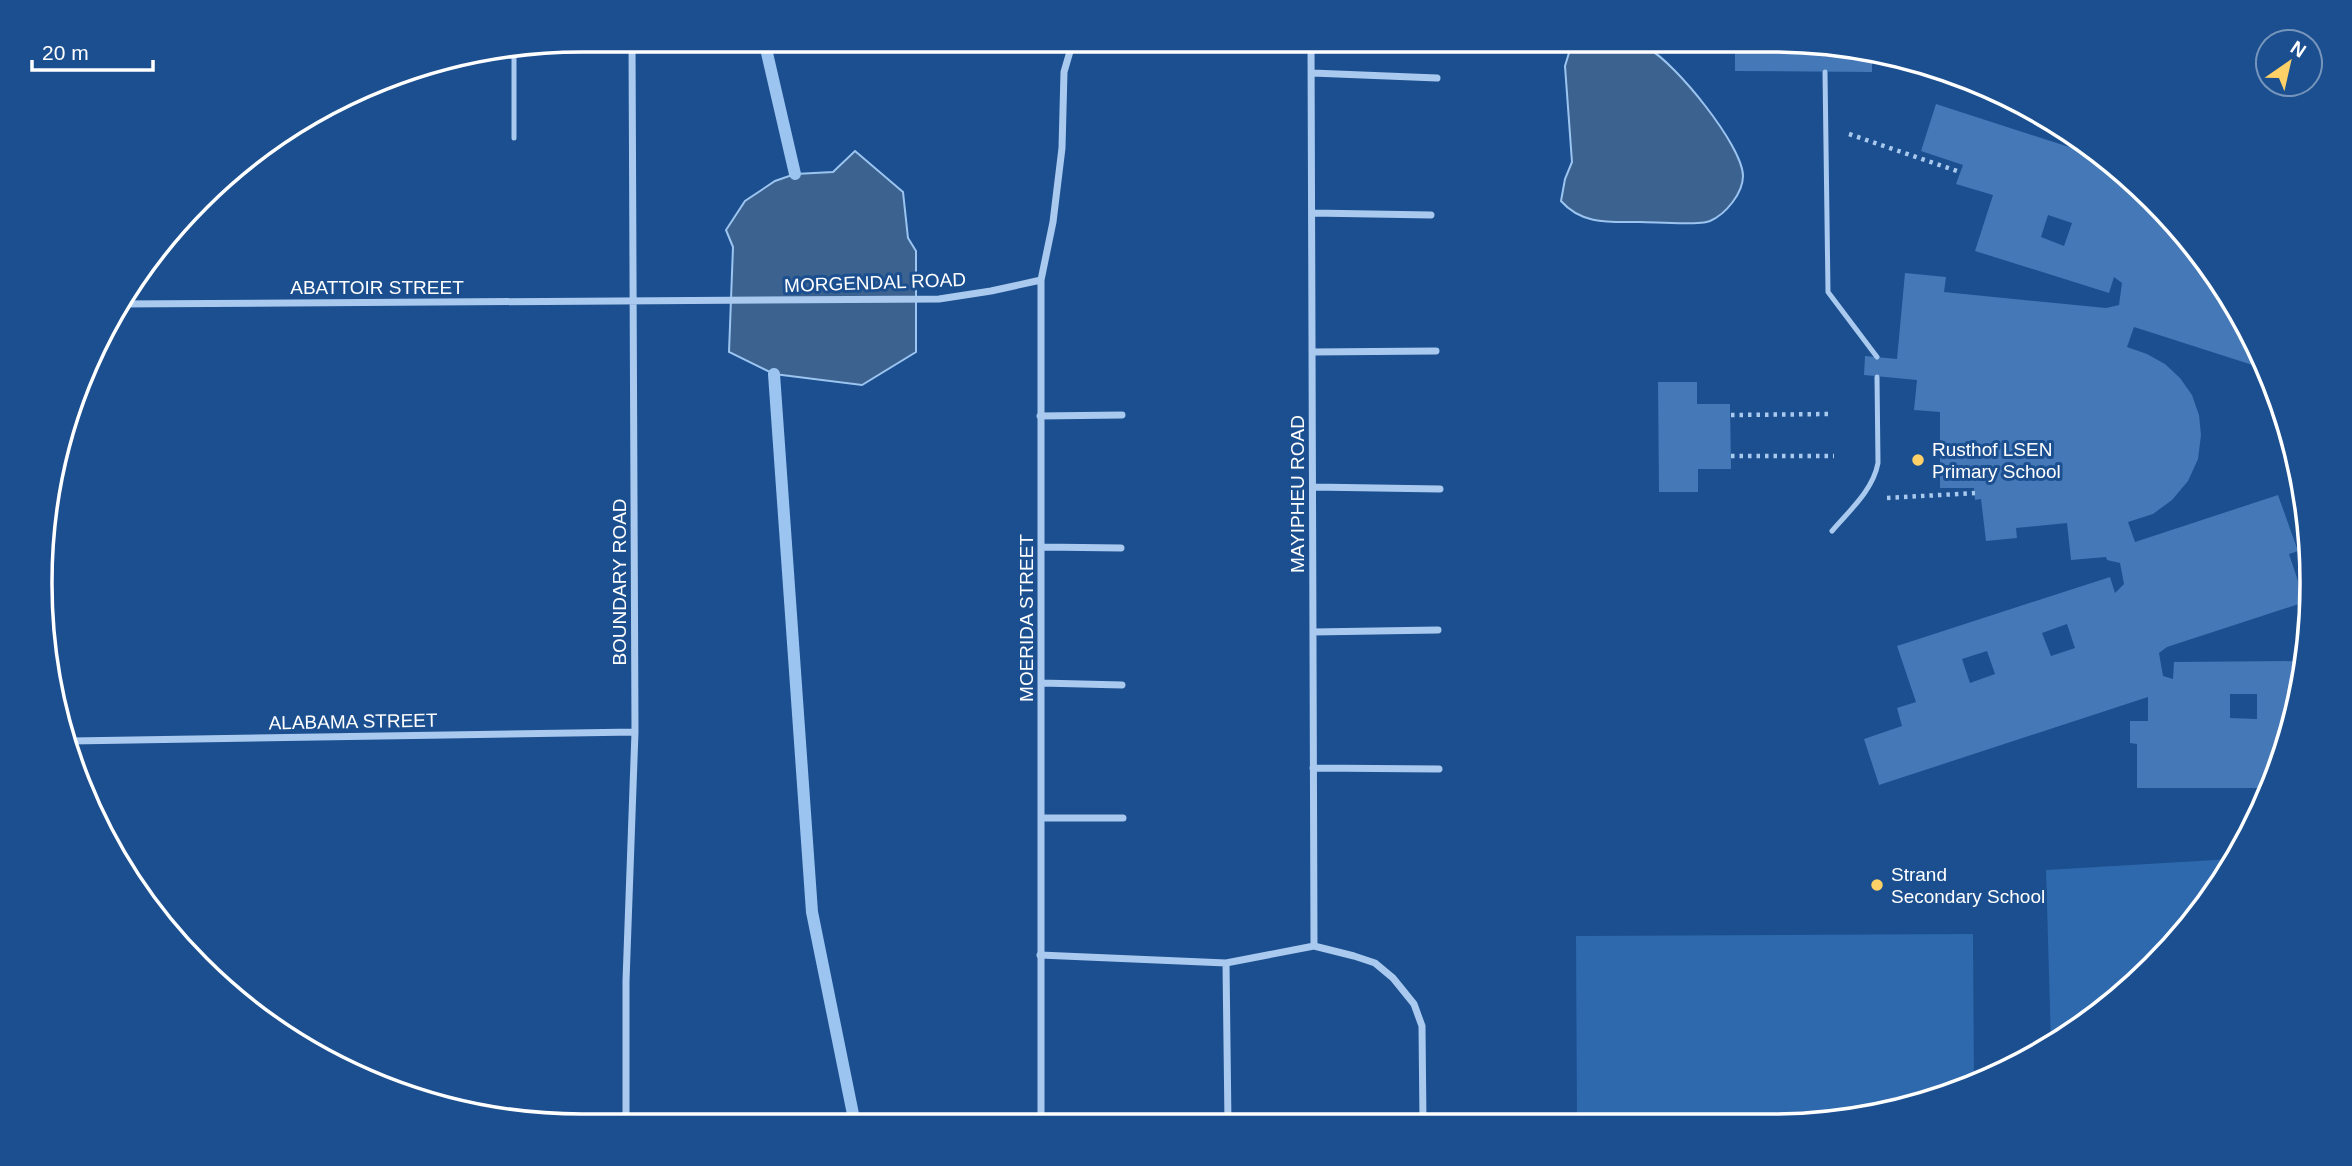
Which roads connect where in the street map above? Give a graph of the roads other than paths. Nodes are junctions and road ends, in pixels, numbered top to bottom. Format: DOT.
graph roads {
  1 [pos="632,52"];
  2 [pos="1070,52"];
  3 [pos="1311,52"];
  4 [pos="514,57"];
  5 [pos="1825,72"];
  6 [pos="1312,73"];
  7 [pos="1437,78"];
  8 [pos="514,138"];
  9 [pos="1312,214"];
  10 [pos="1431,215"];
  11 [pos="1041,281"];
  12 [pos="635,302"];
  13 [pos="132,304"];
  14 [pos="1436,351"];
  15 [pos="1312,352"];
  16 [pos="1877,357"];
  17 [pos="1877,377"];
  18 [pos="1122,415"];
  19 [pos="1040,416"];
  20 [pos="1313,487"];
  21 [pos="1440,489"];
  22 [pos="1832,531"];
  23 [pos="1042,547"];
  24 [pos="1121,548"];
  25 [pos="1438,630"];
  26 [pos="1313,632"];
  27 [pos="1041,683"];
  28 [pos="1122,685"];
  29 [pos="635,732"];
  30 [pos="77,741"];
  31 [pos="1313,768"];
  32 [pos="1439,769"];
  33 [pos="1042,818"];
  34 [pos="1123,818"];
  35 [pos="1314,946"];
  36 [pos="1040,955"];
  37 [pos="1226,963"];
  38 [pos="626,1114"];
  39 [pos="1041,1114"];
  40 [pos="1228,1114"];
  41 [pos="1423,1114"];
  1 -- 12 [label="street, BOUNDARY ROAD"];
  2 -- 11 [label="street"];
  3 -- 6 [label="street, MAYIPHEU ROAD"];
  4 -- 8 [label="lane"];
  5 -- 16 [label="lane"];
  6 -- 7 [label="street"];
  6 -- 9 [label="street, MAYIPHEU ROAD"];
  9 -- 10 [label="street"];
  9 -- 15 [label="street, MAYIPHEU ROAD"];
  11 -- 12 [label="street, MORGENDAL ROAD"];
  11 -- 19 [label="street, MOERIDA STREET"];
  12 -- 13 [label="street, ABATTOIR STREET"];
  12 -- 29 [label="street, BOUNDARY ROAD"];
  14 -- 15 [label="street"];
  15 -- 20 [label="street, MAYIPHEU ROAD"];
  17 -- 22 [label="lane"];
  18 -- 19 [label="street"];
  19 -- 23 [label="street, MOERIDA STREET"];
  20 -- 21 [label="street"];
  20 -- 26 [label="street, MAYIPHEU ROAD"];
  23 -- 24 [label="street"];
  23 -- 27 [label="street, MOERIDA STREET"];
  25 -- 26 [label="street"];
  26 -- 31 [label="street, MAYIPHEU ROAD"];
  27 -- 28 [label="street"];
  27 -- 33 [label="street, MOERIDA STREET"];
  29 -- 30 [label="street, ALABAMA STREET"];
  29 -- 38 [label="street, BOUNDARY ROAD"];
  31 -- 32 [label="street"];
  31 -- 35 [label="street, MAYIPHEU ROAD"];
  33 -- 34 [label="street"];
  33 -- 36 [label="street, MOERIDA STREET"];
  35 -- 37 [label="street"];
  35 -- 41 [label="street"];
  36 -- 37 [label="street"];
  36 -- 39 [label="street, MOERIDA STREET"];
  37 -- 40 [label="street"];
}
